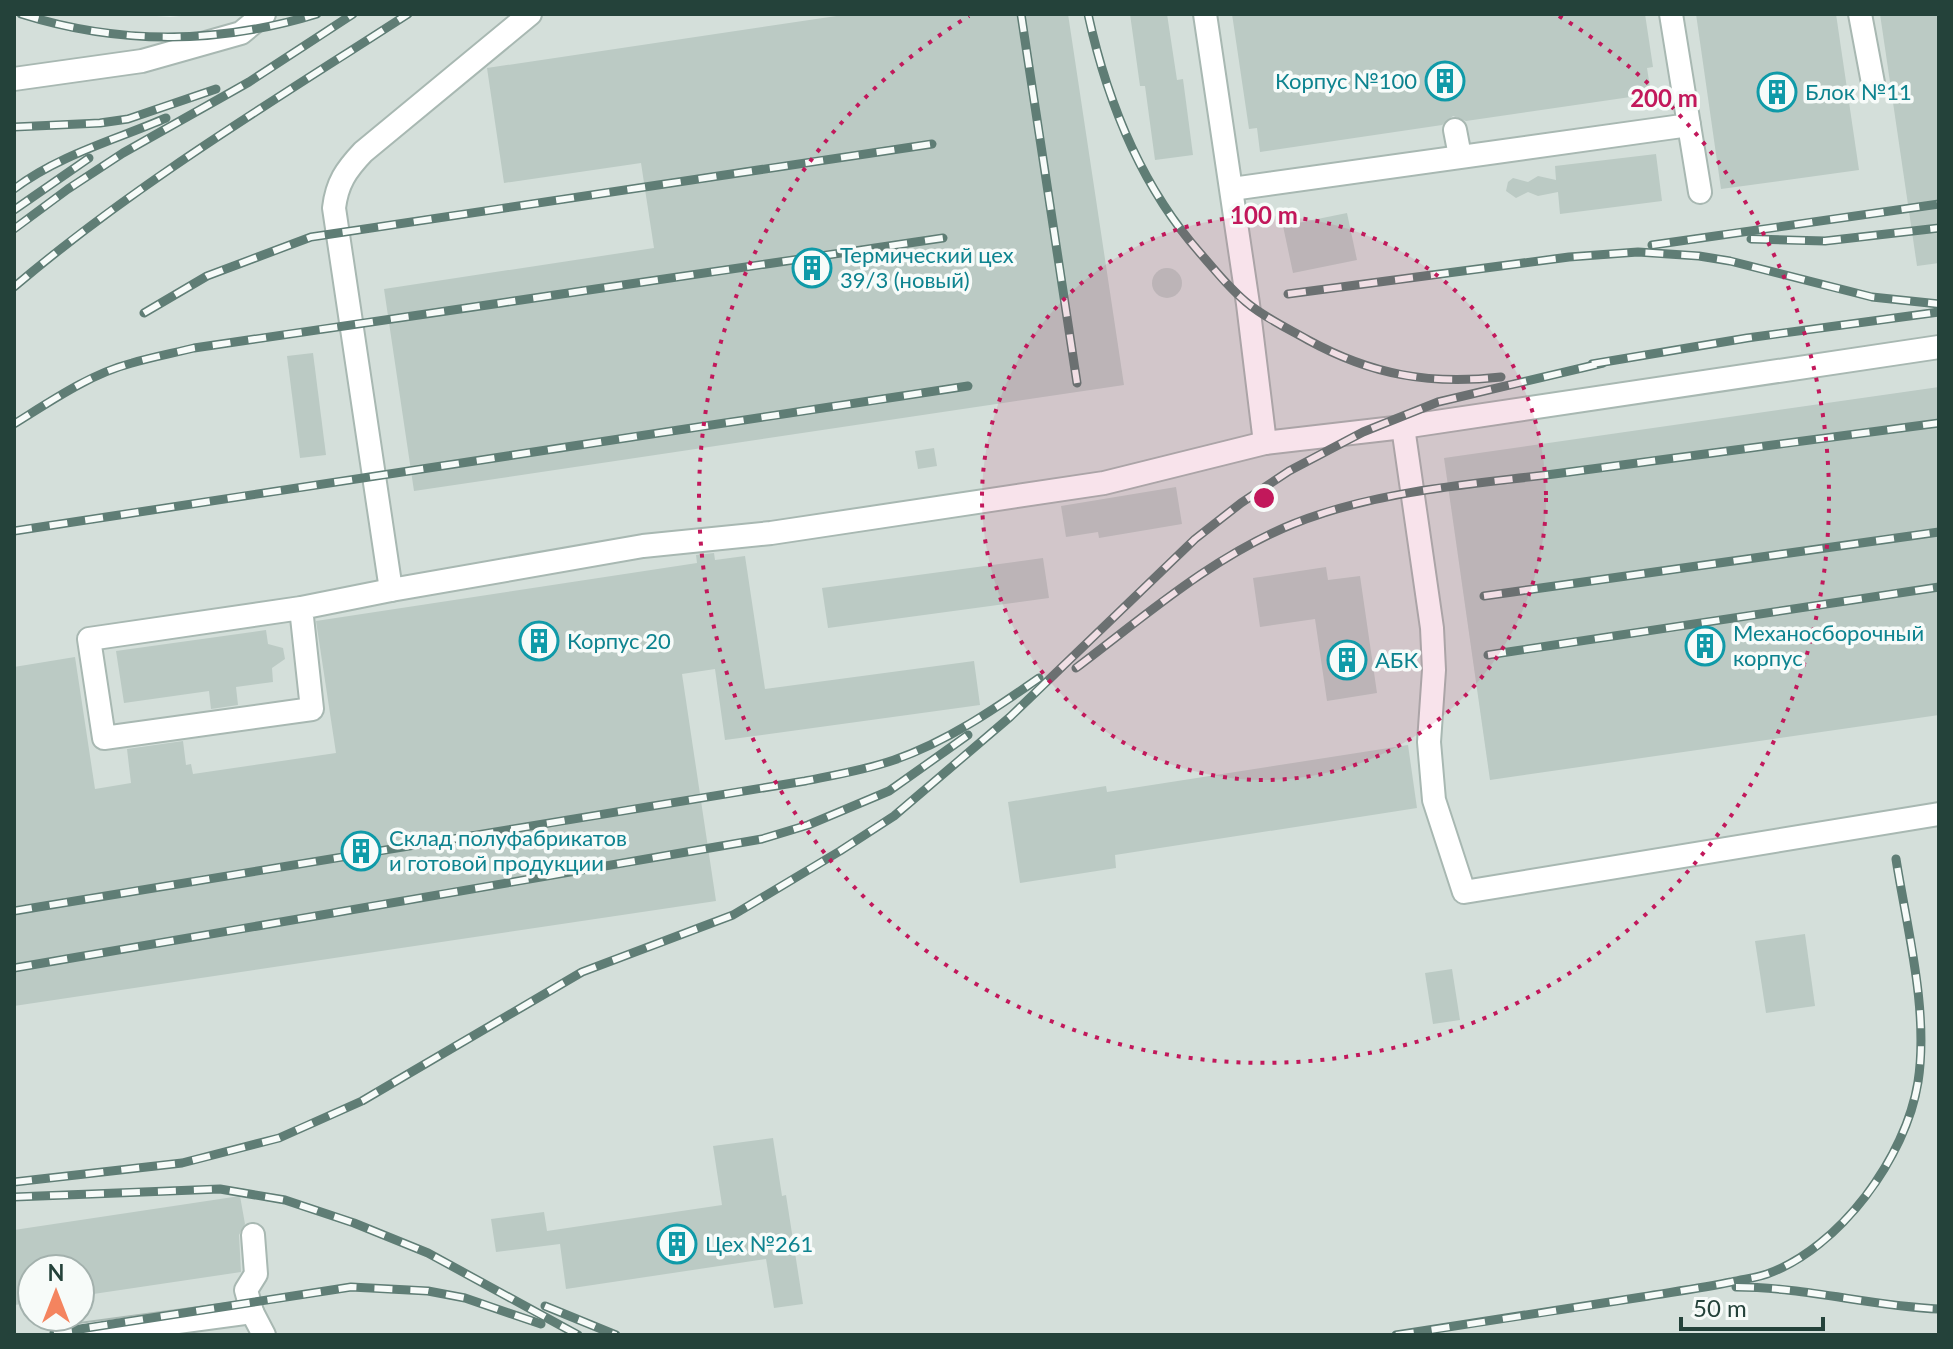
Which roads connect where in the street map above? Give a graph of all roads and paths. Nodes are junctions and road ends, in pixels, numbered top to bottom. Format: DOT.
graph roads {
  1 [pos="264,14"];
  2 [pos="530,14"];
  3 [pos="1205,14"];
  4 [pos="1671,14"];
  5 [pos="1860,14"];
  6 [pos="14,79"];
  7 [pos="1873,83"];
  8 [pos="1689,125"];
  9 [pos="1455,130"];
  10 [pos="1460,156"];
  11 [pos="1232,189"];
  12 [pos="1700,192"];
  13 [pos="1939,347"];
  14 [pos="1403,427"];
  15 [pos="1265,443"];
  16 [pos="391,590"];
  17 [pos="301,608"];
  18 [pos="1939,814"];
  19 [pos="253,1235"];
  20 [pos="252,1312"];
  21 [pos="81,1335"];
  22 [pos="264,1335"];
  1 -- 6 [label="lane"];
  2 -- 16 [label="lane"];
  3 -- 11 [label="lane"];
  4 -- 8 [label="lane"];
  5 -- 7 [label="lane"];
  8 -- 10 [label="lane"];
  8 -- 12 [label="lane"];
  9 -- 10 [label="lane"];
  10 -- 11 [label="lane"];
  11 -- 15 [label="lane"];
  13 -- 14 [label="lane"];
  14 -- 15 [label="lane"];
  14 -- 18 [label="lane"];
  15 -- 16 [label="lane"];
  16 -- 17 [label="lane"];
  17 -- 17 [label="lane"];
  19 -- 20 [label="lane"];
  20 -- 21 [label="lane"];
  20 -- 22 [label="lane"];
}
